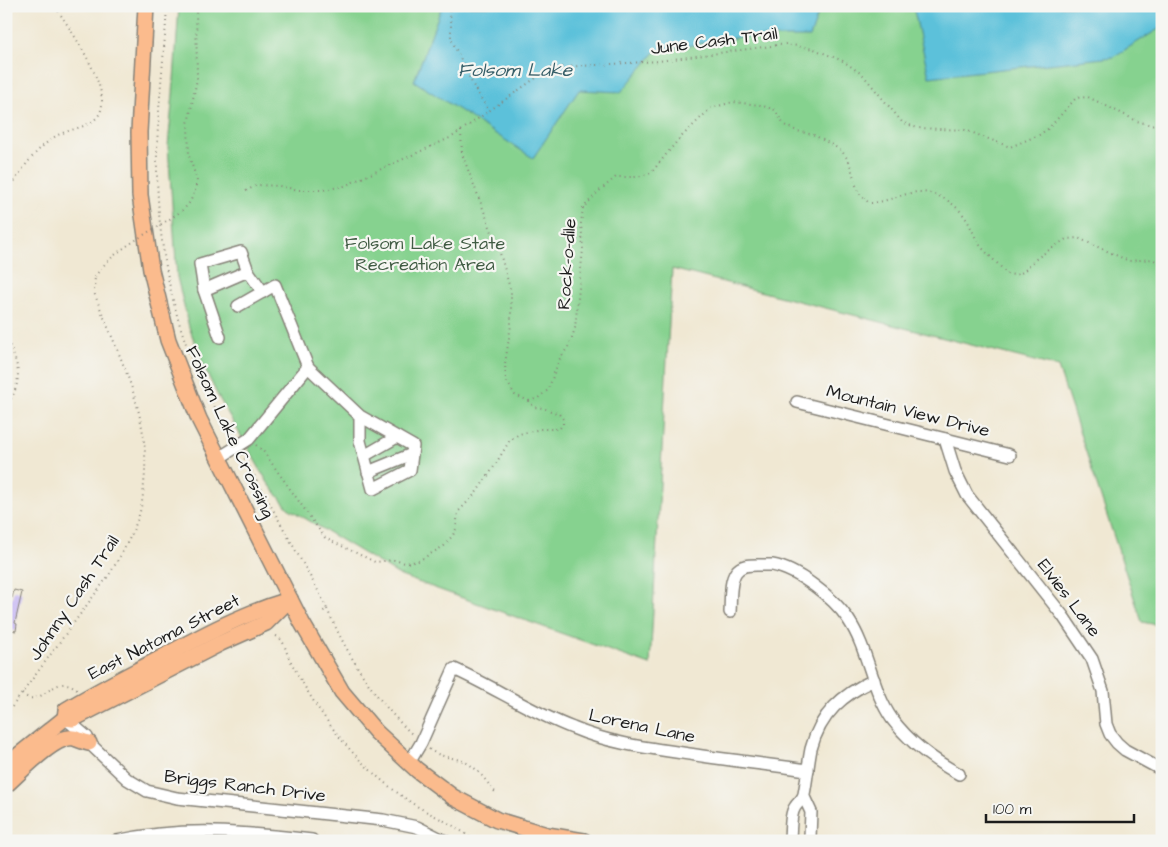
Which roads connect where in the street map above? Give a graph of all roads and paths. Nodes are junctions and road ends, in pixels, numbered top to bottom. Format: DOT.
graph roads {
  1 [pos="55,6"];
  2 [pos="146,6"];
  3 [pos="196,6"];
  4 [pos="448,6"];
  5 [pos="488,112"];
  6 [pos="1162,128"];
  7 [pos="461,131"];
  8 [pos="246,191"];
  9 [pos="6,194"];
  10 [pos="1162,264"];
  11 [pos="248,271"];
  12 [pos="204,290"];
  13 [pos="263,292"];
  14 [pos="238,306"];
  15 [pos="6,331"];
  16 [pos="220,337"];
  17 [pos="308,367"];
  18 [pos="529,401"];
  19 [pos="797,402"];
  20 [pos="6,404"];
  21 [pos="360,416"];
  22 [pos="397,437"];
  23 [pos="249,439"];
  24 [pos="945,439"];
  25 [pos="412,454"];
  26 [pos="1010,454"];
  27 [pos="364,456"];
  28 [pos="219,458"];
  29 [pos="368,472"];
  30 [pos="290,600"];
  31 [pos="327,610"];
  32 [pos="730,612"];
  33 [pos="276,636"];
  34 [pos="874,680"];
  35 [pos="22,694"];
  36 [pos="85,699"];
  37 [pos="6,715"];
  38 [pos="65,718"];
  39 [pos="88,743"];
  40 [pos="421,743"];
  41 [pos="409,763"];
  42 [pos="6,768"];
  43 [pos="808,770"];
  44 [pos="1162,770"];
  45 [pos="959,774"];
  46 [pos="6,785"];
  47 [pos="495,792"];
  48 [pos="804,797"];
  49 [pos="238,836"];
  50 [pos="312,840"];
  51 [pos="116,841"];
  52 [pos="445,841"];
  53 [pos="473,841"];
  54 [pos="584,841"];
  55 [pos="791,841"];
  56 [pos="808,841"];
  1 -- 9 [label="path"];
  2 -- 28 [label="main road, Folsom Lake Crossing"];
  3 -- 35 [label="path, Johnny Cash Trail, bridge"];
  4 -- 5 [label="path"];
  5 -- 6 [label="path, June Cash Trail"];
  5 -- 7 [label="path, June Cash Trail"];
  7 -- 8 [label="path, June Cash Trail"];
  7 -- 18 [label="path"];
  10 -- 18 [label="path, Rock-o-dile"];
  11 -- 12 [label="street"];
  11 -- 12 [label="street"];
  11 -- 13 [label="street"];
  12 -- 16 [label="street"];
  13 -- 14 [label="street"];
  13 -- 17 [label="street"];
  15 -- 20 [label="path"];
  17 -- 21 [label="street"];
  17 -- 23 [label="street"];
  18 -- 23 [label="path"];
  19 -- 24 [label="street, Mountain View Drive"];
  21 -- 22 [label="street"];
  21 -- 27 [label="street"];
  22 -- 25 [label="street"];
  22 -- 27 [label="street"];
  23 -- 28 [label="street"];
  24 -- 26 [label="street, Mountain View Drive"];
  24 -- 44 [label="street, Elvies Lane"];
  25 -- 29 [label="street"];
  25 -- 29 [label="street"];
  27 -- 29 [label="street"];
  28 -- 30 [label="main road, Folsom Lake Crossing"];
  30 -- 36 [label="main road, East Natoma Street"];
  30 -- 38 [label="main road, East Natoma Street"];
  30 -- 41 [label="main road"];
  31 -- 40 [label="path"];
  32 -- 34 [label="street"];
  33 -- 53 [label="path"];
  34 -- 43 [label="street"];
  34 -- 45 [label="street"];
  35 -- 36 [label="path"];
  35 -- 37 [label="path, Johnny Cash Trail"];
  36 -- 38 [label="main road, East Natoma Street"];
  38 -- 39 [label="street, Briggs Ranch Drive"];
  38 -- 42 [label="main road, East Natoma Street"];
  39 -- 46 [label="main road"];
  39 -- 52 [label="street, Briggs Ranch Drive"];
  40 -- 41 [label="street"];
  40 -- 43 [label="street, Lorena Lane"];
  40 -- 47 [label="path"];
  41 -- 54 [label="main road"];
  43 -- 48 [label="street"];
  48 -- 55 [label="street"];
  48 -- 56 [label="street"];
  49 -- 50 [label="street"];
  49 -- 51 [label="street"];
}
